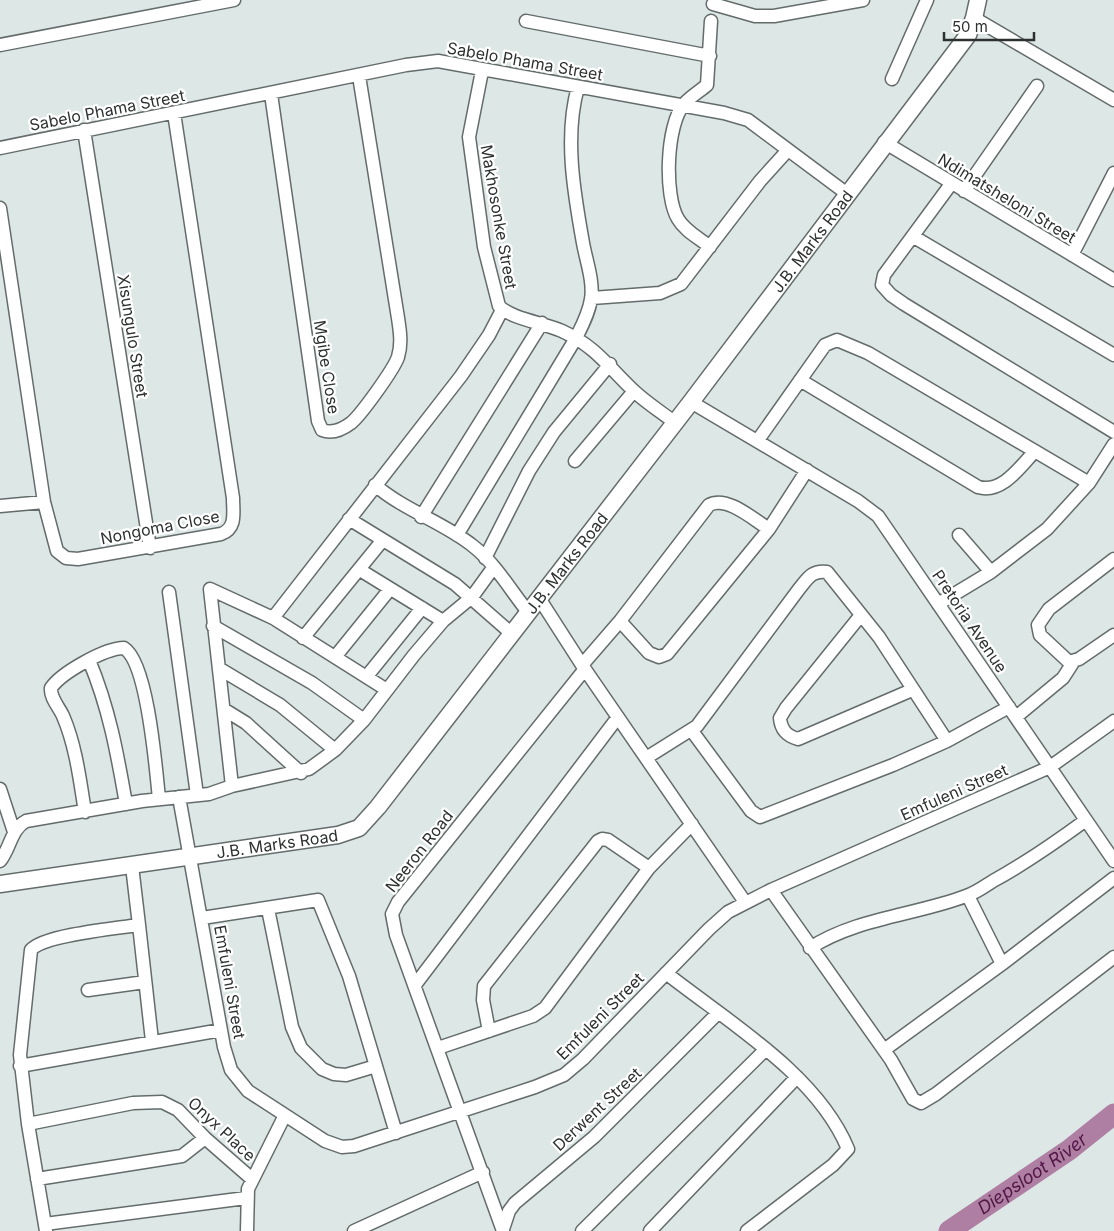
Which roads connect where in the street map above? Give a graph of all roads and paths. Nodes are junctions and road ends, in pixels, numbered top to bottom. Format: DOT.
graph roads {
  1 [pos="234,0"];
  2 [pos="863,0"];
  3 [pos="927,0"];
  4 [pos="978,0"];
  5 [pos="712,4"];
  6 [pos="974,18"];
  7 [pos="526,21"];
  8 [pos="710,21"];
  9 [pos="0,45"];
  10 [pos="710,56"];
  11 [pos="482,71"];
  12 [pos="359,76"];
  13 [pos="892,79"];
  14 [pos="1037,86"];
  15 [pos="578,87"];
  16 [pos="271,94"];
  17 [pos="1114,100"];
  18 [pos="682,105"];
  19 [pos="174,112"];
  20 [pos="84,130"];
  21 [pos="884,142"];
  22 [pos="0,148"];
  23 [pos="788,150"];
  24 [pos="1114,173"];
  25 [pos="951,184"];
  26 [pos="964,191"];
  27 [pos="846,193"];
  28 [pos="0,208"];
  29 [pos="914,237"];
  30 [pos="710,246"];
  31 [pos="1072,255"];
  32 [pos="1112,274"];
  33 [pos="592,298"];
  34 [pos="502,310"];
  35 [pos="542,323"];
  36 [pos="576,338"];
  37 [pos="1114,355"];
  38 [pos="610,364"];
  39 [pos="800,380"];
  40 [pos="634,391"];
  41 [pos="690,402"];
  42 [pos="674,422"];
  43 [pos="1114,432"];
  44 [pos="758,440"];
  45 [pos="1114,444"];
  46 [pos="1035,451"];
  47 [pos="575,461"];
  48 [pos="807,470"];
  49 [pos="1089,483"];
  50 [pos="375,485"];
  51 [pos="44,502"];
  52 [pos="0,506"];
  53 [pos="421,517"];
  54 [pos="349,519"];
  55 [pos="769,529"];
  56 [pos="457,535"];
  57 [pos="959,535"];
  58 [pos="382,541"];
  59 [pos="150,548"];
  60 [pos="1114,559"];
  61 [pos="489,563"];
  62 [pos="360,570"];
  63 [pos="991,572"];
  64 [pos="390,588"];
  65 [pos="169,592"];
  66 [pos="472,597"];
  67 [pos="539,598"];
  68 [pos="938,604"];
  69 [pos="422,608"];
  70 [pos="528,612"];
  71 [pos="861,615"];
  72 [pos="273,618"];
  73 [pos="620,621"];
  74 [pos="443,622"];
  75 [pos="213,626"];
  76 [pos="511,633"];
  77 [pos="1114,635"];
  78 [pos="304,638"];
  79 [pos="335,657"];
  80 [pos="89,660"];
  81 [pos="1074,662"];
  82 [pos="584,667"];
  83 [pos="220,669"];
  84 [pos="366,676"];
  85 [pos="387,690"];
  86 [pos="912,690"];
  87 [pos="225,710"];
  88 [pos="1012,712"];
  89 [pos="618,717"];
  90 [pos="364,720"];
  91 [pos="1114,721"];
  92 [pos="692,730"];
  93 [pos="947,741"];
  94 [pos="335,750"];
  95 [pos="646,758"];
  96 [pos="1050,767"];
  97 [pos="302,773"];
  98 [pos="232,786"];
  99 [pos="0,789"];
  100 [pos="197,795"];
  101 [pos="179,797"];
  102 [pos="159,799"];
  103 [pos="126,804"];
  104 [pos="85,812"];
  105 [pos="1086,820"];
  106 [pos="692,824"];
  107 [pos="14,832"];
  108 [pos="190,857"];
  109 [pos="0,861"];
  110 [pos="1114,861"];
  111 [pos="132,866"];
  112 [pos="649,868"];
  113 [pos="1114,878"];
  114 [pos="0,884"];
  115 [pos="771,890"];
  116 [pos="968,896"];
  117 [pos="744,902"];
  118 [pos="268,909"];
  119 [pos="202,918"];
  120 [pos="139,925"];
  121 [pos="810,948"];
  122 [pos="1114,957"];
  123 [pos="1002,964"];
  124 [pos="666,974"];
  125 [pos="145,982"];
  126 [pos="415,985"];
  127 [pos="88,990"];
  128 [pos="717,1014"];
  129 [pos="221,1030"];
  130 [pos="489,1031"];
  131 [pos="152,1041"];
  132 [pos="438,1048"];
  133 [pos="766,1049"];
  134 [pos="884,1050"];
  135 [pos="20,1066"];
  136 [pos="376,1066"];
  137 [pos="797,1077"];
  138 [pos="460,1111"];
  139 [pos="285,1115"];
  140 [pos="28,1124"];
  141 [pos="396,1134"];
  142 [pos="205,1138"];
  143 [pos="483,1172"];
  144 [pos="37,1179"];
  145 [pos="252,1179"];
  146 [pos="246,1198"];
  147 [pos="46,1228"];
  148 [pos="503,1230"];
  149 [pos="247,1231"];
  150 [pos="354,1231"];
  151 [pos="582,1231"];
  152 [pos="650,1231"];
  153 [pos="747,1231"];
  1 -- 9 [label="street"];
  2 -- 5 [label="street"];
  3 -- 13 [label="street"];
  4 -- 6 [label="street, J.B. Marks Road"];
  6 -- 17 [label="street"];
  6 -- 21 [label="street, J.B. Marks Road"];
  7 -- 10 [label="street"];
  8 -- 10 [label="street"];
  10 -- 18 [label="street"];
  11 -- 12 [label="street, Sabelo Phama Street"];
  11 -- 15 [label="street, Sabelo Phama Street"];
  11 -- 34 [label="street, Makhosonke Street"];
  12 -- 16 [label="street, Sabelo Phama Street"];
  12 -- 16 [label="street, Mgibe Close"];
  14 -- 26 [label="street"];
  15 -- 18 [label="street, Sabelo Phama Street"];
  15 -- 33 [label="street"];
  16 -- 19 [label="street, Sabelo Phama Street"];
  18 -- 23 [label="street, Sabelo Phama Street"];
  18 -- 30 [label="street"];
  19 -- 20 [label="street, Sabelo Phama Street"];
  19 -- 59 [label="street, Nongoma Close"];
  20 -- 22 [label="street, Sabelo Phama Street"];
  20 -- 59 [label="street, Xisungulo Street"];
  21 -- 25 [label="street, Ndimatsheloni Street"];
  21 -- 27 [label="street, J.B. Marks Road"];
  23 -- 27 [label="street, Sabelo Phama Street"];
  23 -- 30 [label="street"];
  24 -- 31 [label="street"];
  25 -- 26 [label="street, Ndimatsheloni Street"];
  25 -- 29 [label="street"];
  26 -- 31 [label="street, Ndimatsheloni Street"];
  27 -- 41 [label="street, J.B. Marks Road"];
  28 -- 51 [label="street, Nongoma Close"];
  29 -- 37 [label="street"];
  29 -- 43 [label="street"];
  30 -- 33 [label="street"];
  31 -- 32 [label="street, Ndimatsheloni Street"];
  33 -- 36 [label="street"];
  34 -- 35 [label="street, Makhosonke Street"];
  34 -- 50 [label="street"];
  35 -- 36 [label="street, Makhosonke Street"];
  35 -- 53 [label="street"];
  36 -- 38 [label="street, Makhosonke Street"];
  36 -- 56 [label="street"];
  38 -- 40 [label="street, Makhosonke Street"];
  38 -- 61 [label="street"];
  39 -- 44 [label="street"];
  39 -- 46 [label="street"];
  39 -- 46 [label="street"];
  40 -- 42 [label="street, Makhosonke Street"];
  40 -- 47 [label="street"];
  41 -- 42 [label="street, J.B. Marks Road"];
  41 -- 44 [label="street, Pretoria Avenue"];
  42 -- 67 [label="street, J.B. Marks Road"];
  44 -- 48 [label="street, Pretoria Avenue"];
  45 -- 49 [label="street"];
  46 -- 49 [label="street"];
  48 -- 55 [label="street"];
  48 -- 68 [label="street, Pretoria Avenue"];
  49 -- 63 [label="street"];
  50 -- 53 [label="street"];
  50 -- 54 [label="street"];
  51 -- 52 [label="street"];
  51 -- 59 [label="street, Nongoma Close"];
  53 -- 56 [label="street"];
  54 -- 58 [label="street"];
  54 -- 72 [label="street"];
  55 -- 73 [label="street, Neeron Road"];
  55 -- 73 [label="street"];
  56 -- 61 [label="street"];
  57 -- 63 [label="street"];
  58 -- 62 [label="street"];
  58 -- 66 [label="street"];
  60 -- 81 [label="street"];
  61 -- 66 [label="street"];
  61 -- 70 [label="street"];
  62 -- 64 [label="street"];
  62 -- 78 [label="street"];
  63 -- 68 [label="street"];
  64 -- 69 [label="street"];
  64 -- 79 [label="street"];
  65 -- 100 [label="street"];
  66 -- 74 [label="street"];
  66 -- 76 [label="street"];
  67 -- 70 [label="street, J.B. Marks Road"];
  67 -- 82 [label="street"];
  68 -- 88 [label="street, Pretoria Avenue"];
  69 -- 74 [label="street"];
  69 -- 84 [label="street"];
  70 -- 76 [label="street, J.B. Marks Road"];
  71 -- 86 [label="street"];
  71 -- 86 [label="street"];
  71 -- 92 [label="street"];
  72 -- 75 [label="street"];
  72 -- 78 [label="street"];
  73 -- 82 [label="street, Neeron Road"];
  74 -- 85 [label="street"];
  75 -- 83 [label="street"];
  75 -- 90 [label="street"];
  76 -- 108 [label="street, J.B. Marks Road"];
  77 -- 81 [label="street"];
  78 -- 79 [label="street"];
  79 -- 84 [label="street"];
  80 -- 102 [label="street"];
  80 -- 103 [label="street"];
  80 -- 104 [label="street"];
  81 -- 88 [label="street"];
  82 -- 89 [label="street"];
  82 -- 126 [label="street, Neeron Road"];
  83 -- 87 [label="street"];
  83 -- 94 [label="street"];
  84 -- 85 [label="street"];
  85 -- 90 [label="street"];
  86 -- 93 [label="street"];
  87 -- 97 [label="street"];
  87 -- 98 [label="street"];
  88 -- 93 [label="street"];
  88 -- 96 [label="street, Pretoria Avenue"];
  89 -- 95 [label="street"];
  89 -- 126 [label="street"];
  90 -- 94 [label="street"];
  91 -- 96 [label="street, Emfuleni Street"];
  92 -- 93 [label="street"];
  92 -- 95 [label="street"];
  94 -- 97 [label="street"];
  95 -- 106 [label="street"];
  96 -- 105 [label="street, Pretoria Avenue"];
  96 -- 115 [label="street, Emfuleni Street"];
  97 -- 98 [label="street"];
  98 -- 100 [label="street"];
  99 -- 107 [label="street"];
  100 -- 101 [label="street"];
  101 -- 102 [label="street"];
  101 -- 108 [label="street, Emfuleni Street"];
  102 -- 103 [label="street"];
  103 -- 104 [label="street"];
  104 -- 107 [label="street"];
  105 -- 110 [label="street, Pretoria Avenue"];
  105 -- 116 [label="street"];
  106 -- 112 [label="street"];
  106 -- 117 [label="street"];
  107 -- 109 [label="street"];
  108 -- 111 [label="street, J.B. Marks Road"];
  108 -- 119 [label="street, Emfuleni Street"];
  111 -- 114 [label="street, J.B. Marks Road"];
  111 -- 120 [label="street"];
  112 -- 130 [label="street"];
  112 -- 130 [label="street"];
  113 -- 123 [label="street"];
  115 -- 117 [label="street, Emfuleni Street"];
  115 -- 121 [label="street"];
  116 -- 121 [label="street"];
  116 -- 123 [label="street"];
  117 -- 124 [label="street, Emfuleni Street"];
  118 -- 119 [label="street"];
  118 -- 136 [label="street"];
  118 -- 136 [label="street"];
  119 -- 129 [label="street, Emfuleni Street"];
  120 -- 125 [label="street"];
  120 -- 135 [label="street"];
  121 -- 134 [label="street"];
  122 -- 134 [label="street"];
  123 -- 134 [label="street"];
  124 -- 128 [label="street"];
  124 -- 138 [label="street, Emfuleni Street"];
  125 -- 127 [label="street"];
  125 -- 131 [label="street"];
  126 -- 132 [label="street, Neeron Road"];
  128 -- 133 [label="street"];
  128 -- 148 [label="street, Derwent Street"];
  129 -- 131 [label="street"];
  129 -- 139 [label="street, Emfuleni Street"];
  130 -- 132 [label="street"];
  131 -- 135 [label="street"];
  132 -- 138 [label="street, Neeron Road"];
  133 -- 137 [label="street"];
  133 -- 151 [label="street"];
  135 -- 140 [label="street"];
  136 -- 141 [label="street"];
  137 -- 152 [label="street"];
  137 -- 153 [label="street"];
  138 -- 141 [label="street, Emfuleni Street"];
  138 -- 143 [label="street, Neeron Road"];
  139 -- 141 [label="street, Emfuleni Street"];
  139 -- 145 [label="street"];
  140 -- 142 [label="street, Onyx Place"];
  140 -- 144 [label="street"];
  142 -- 144 [label="street"];
  142 -- 145 [label="street, Onyx Place"];
  143 -- 148 [label="street, Neeron Road"];
  143 -- 150 [label="street"];
  144 -- 147 [label="street"];
  145 -- 146 [label="street, Onyx Place"];
  146 -- 147 [label="street"];
  146 -- 149 [label="street, Onyx Place"];
}
